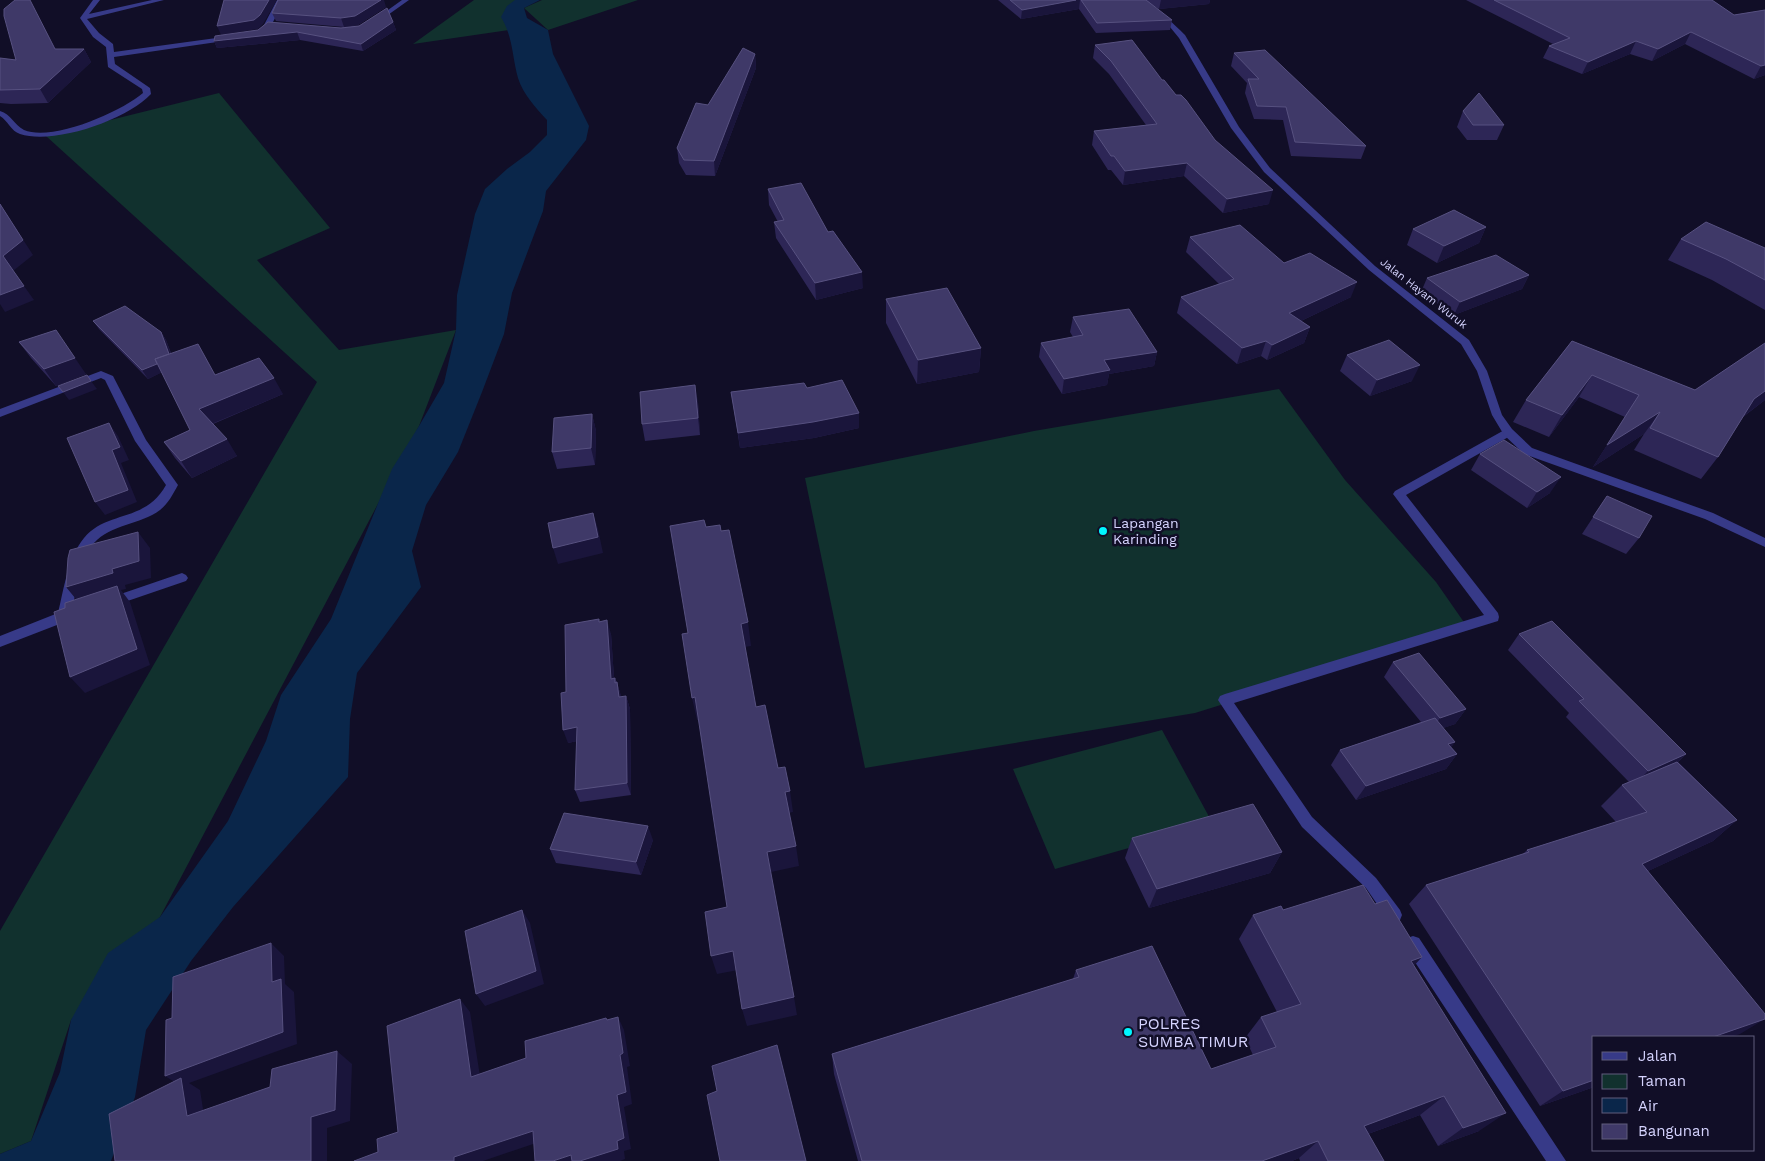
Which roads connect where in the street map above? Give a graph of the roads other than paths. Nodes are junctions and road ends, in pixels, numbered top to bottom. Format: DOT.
graph roads {
  1 [pos="97,0"];
  2 [pos="161,0"];
  3 [pos="281,0"];
  4 [pos="406,0"];
  5 [pos="1138,0"];
  6 [pos="83,18"];
  7 [pos="269,24"];
  8 [pos="277,25"];
  9 [pos="368,25"];
  10 [pos="251,35"];
  11 [pos="236,37"];
  12 [pos="110,55"];
  13 [pos="0,114"];
  14 [pos="0,413"];
  15 [pos="1508,432"];
  16 [pos="1765,543"];
  17 [pos="182,578"];
  18 [pos="98,606"];
  19 [pos="81,611"];
  20 [pos="64,616"];
  21 [pos="0,642"];
  22 [pos="1557,1161"];
  1 -- 6 [label="street"];
  2 -- 6 [label="street"];
  3 -- 7 [label="street"];
  4 -- 9 [label="street"];
  5 -- 15 [label="street, Jalan Hayam Wuruk"];
  6 -- 12 [label="street"];
  7 -- 8 [label="street"];
  7 -- 10 [label="street"];
  11 -- 12 [label="street"];
  12 -- 13 [label="street"];
  14 -- 20 [label="street"];
  15 -- 16 [label="street, Jalan Hayam Wuruk"];
  15 -- 22 [label="street"];
  17 -- 18 [label="street"];
  19 -- 20 [label="street"];
  20 -- 21 [label="street"];
}
